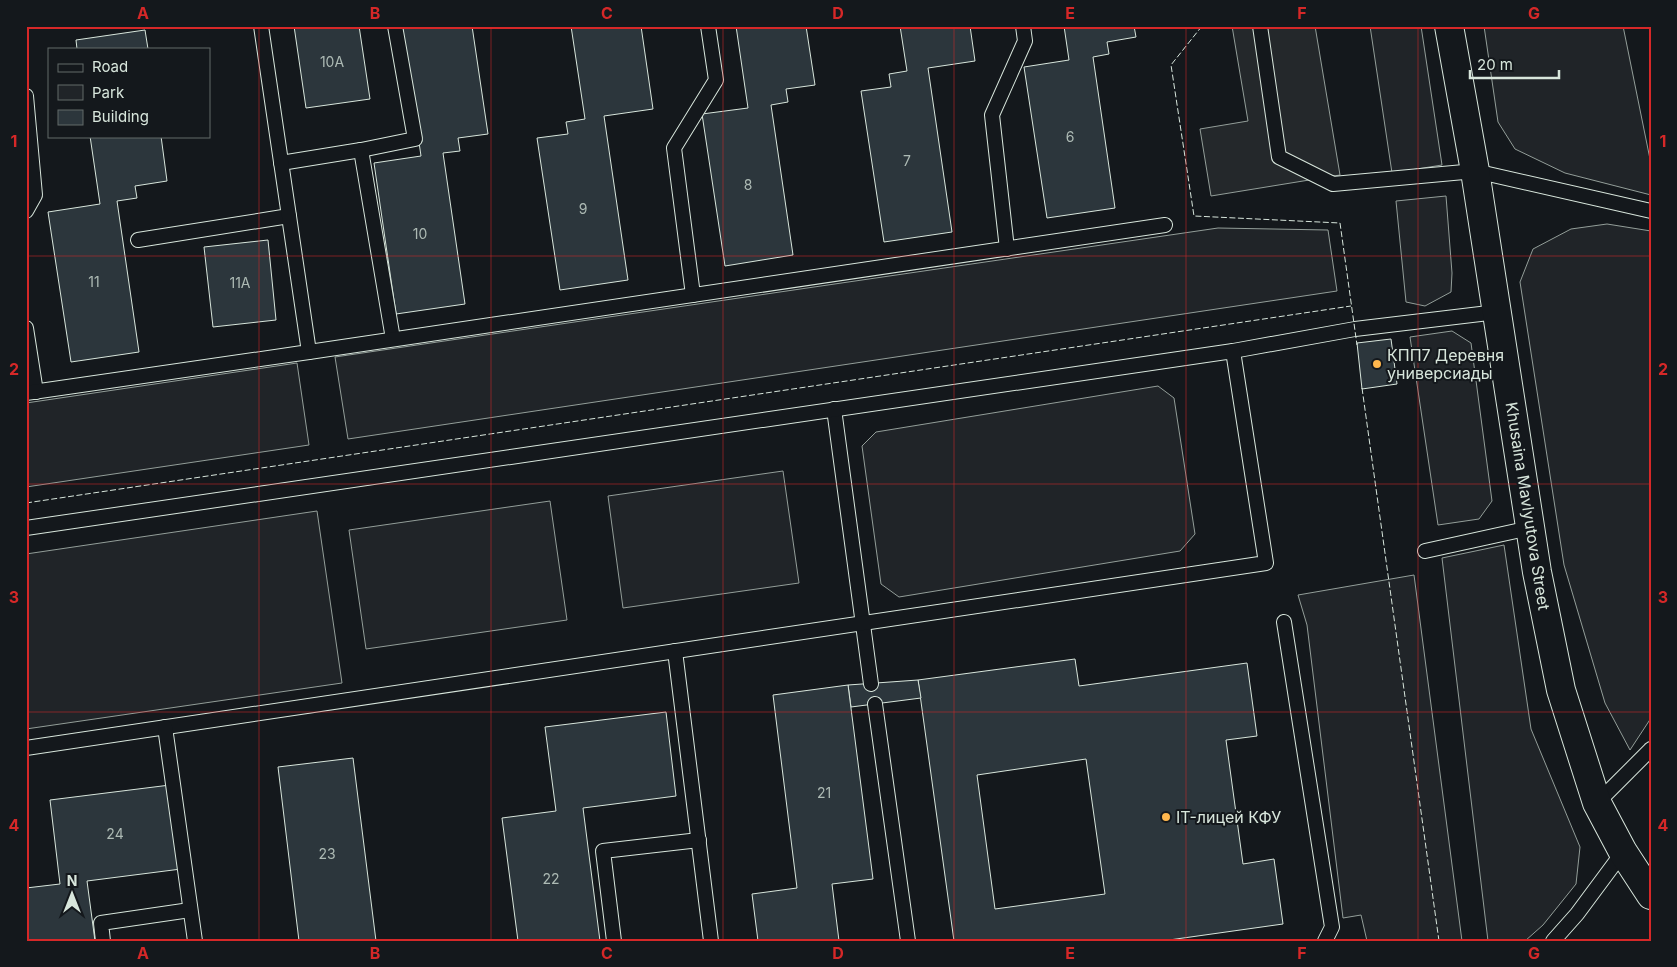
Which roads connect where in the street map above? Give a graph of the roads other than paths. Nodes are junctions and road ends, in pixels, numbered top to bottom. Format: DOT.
graph roads {
  1 [pos="261,26"];
  2 [pos="396,26"];
  3 [pos="708,26"];
  4 [pos="1023,26"];
  5 [pos="1260,26"];
  6 [pos="1449,26"];
  7 [pos="26,96"];
  8 [pos="361,150"];
  9 [pos="281,163"];
  10 [pos="1475,171"];
  11 [pos="26,211"];
  12 [pos="1651,211"];
  13 [pos="289,216"];
  14 [pos="1165,225"];
  15 [pos="138,240"];
  16 [pos="1007,249"];
  17 [pos="693,295"];
  18 [pos="1496,312"];
  19 [pos="26,328"];
  20 [pos="393,339"];
  21 [pos="1233,351"];
  22 [pos="309,352"];
  23 [pos="31,393"];
  24 [pos="834,409"];
  25 [pos="26,528"];
  26 [pos="1530,528"];
  27 [pos="1425,551"];
  28 [pos="1284,622"];
  29 [pos="863,623"];
  30 [pos="675,651"];
  31 [pos="872,684"];
  32 [pos="874,704"];
  33 [pos="165,727"];
  34 [pos="26,748"];
  35 [pos="1651,749"];
  36 [pos="1597,803"];
  37 [pos="698,840"];
  38 [pos="1623,852"];
  39 [pos="1651,895"];
  40 [pos="190,910"];
  41 [pos="103,941"];
  42 [pos="195,941"];
  43 [pos="614,941"];
  44 [pos="711,941"];
  45 [pos="908,941"];
  46 [pos="1325,941"];
  47 [pos="1553,941"];
  1 -- 9 [label="lane"];
  2 -- 8 [label="lane"];
  3 -- 17 [label="lane"];
  4 -- 16 [label="lane"];
  5 -- 10 [label="lane"];
  6 -- 10 [label="street, Khusaina Mavlyutova Street"];
  7 -- 11 [label="lane"];
  8 -- 9 [label="lane"];
  8 -- 20 [label="lane"];
  9 -- 13 [label="lane"];
  10 -- 12 [label="lane"];
  10 -- 18 [label="street, Khusaina Mavlyutova Street"];
  13 -- 15 [label="lane"];
  13 -- 22 [label="lane"];
  14 -- 16 [label="lane"];
  16 -- 17 [label="lane"];
  17 -- 20 [label="lane"];
  18 -- 21 [label="lane"];
  18 -- 26 [label="street, Khusaina Mavlyutova Street"];
  19 -- 23 [label="lane"];
  20 -- 22 [label="lane"];
  21 -- 24 [label="lane"];
  21 -- 29 [label="lane"];
  22 -- 23 [label="lane"];
  24 -- 25 [label="lane"];
  24 -- 29 [label="lane"];
  26 -- 27 [label="lane"];
  26 -- 36 [label="street, Khusaina Mavlyutova Street"];
  28 -- 46 [label="lane"];
  29 -- 30 [label="lane"];
  29 -- 31 [label="lane"];
  30 -- 33 [label="lane"];
  30 -- 37 [label="lane"];
  32 -- 45 [label="lane"];
  33 -- 34 [label="lane"];
  33 -- 40 [label="lane"];
  35 -- 36 [label="lane"];
  36 -- 38 [label="street, Khusaina Mavlyutova Street"];
  37 -- 43 [label="lane"];
  37 -- 44 [label="lane"];
  38 -- 39 [label="street, Khusaina Mavlyutova Street"];
  38 -- 47 [label="lane"];
  40 -- 41 [label="lane"];
  40 -- 42 [label="lane"];
}
